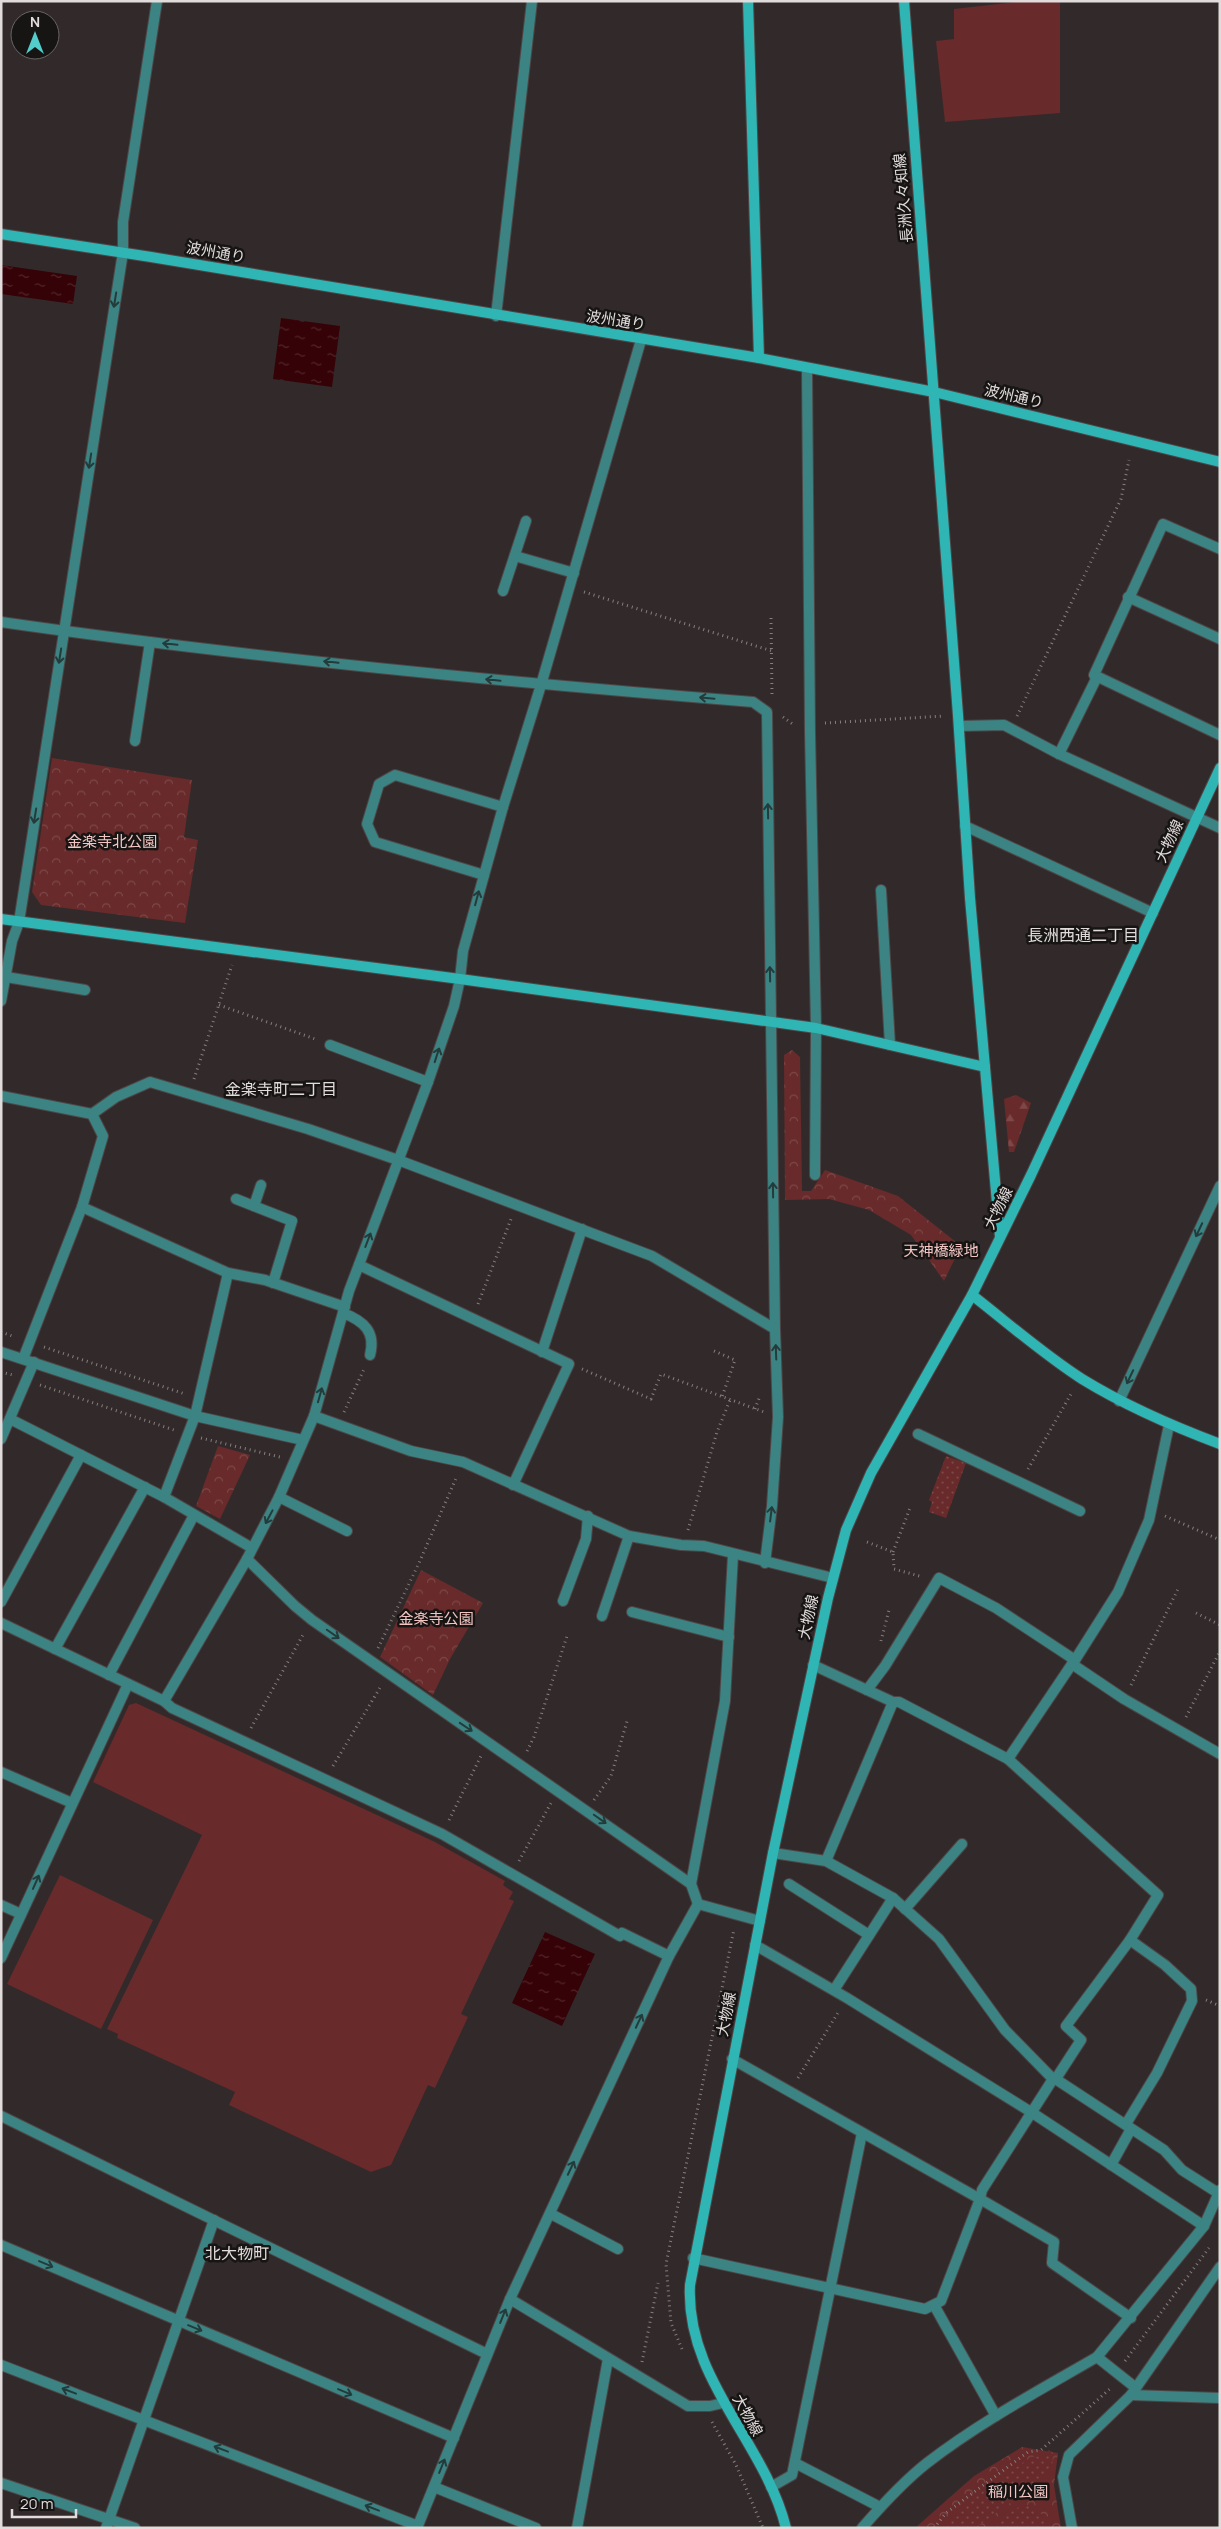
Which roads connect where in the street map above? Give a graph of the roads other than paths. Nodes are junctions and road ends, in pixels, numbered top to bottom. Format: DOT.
graph roads {
  1 [pos="157,1"];
  2 [pos="532,1"];
  3 [pos="748,1"];
  4 [pos="904,1"];
  5 [pos="1,234"];
  6 [pos="123,252"];
  7 [pos="496,316"];
  8 [pos="641,340"];
  9 [pos="759,358"];
  10 [pos="807,369"];
  11 [pos="934,392"];
  12 [pos="1220,462"];
  13 [pos="526,521"];
  14 [pos="1220,549"];
  15 [pos="514,556"];
  16 [pos="574,573"];
  17 [pos="503,591"];
  18 [pos="1128,597"];
  19 [pos="1,622"];
  20 [pos="64,631"];
  21 [pos="1220,639"];
  22 [pos="150,642"];
  23 [pos="1097,677"];
  24 [pos="541,685"];
  25 [pos="959,726"];
  26 [pos="1220,735"];
  27 [pos="135,741"];
  28 [pos="1059,754"];
  29 [pos="1220,768"];
  30 [pos="503,807"];
  31 [pos="1197,817"];
  32 [pos="966,826"];
  33 [pos="1220,828"];
  34 [pos="484,875"];
  35 [pos="881,890"];
  36 [pos="1153,913"];
  37 [pos="1,919"];
  38 [pos="19,922"];
  39 [pos="6,976"];
  40 [pos="460,979"];
  41 [pos="85,990"];
  42 [pos="1,1001"];
  43 [pos="770,1022"];
  44 [pos="816,1028"];
  45 [pos="330,1045"];
  46 [pos="890,1045"];
  47 [pos="985,1067"];
  48 [pos="428,1082"];
  49 [pos="1,1096"];
  50 [pos="92,1114"];
  51 [pos="398,1160"];
  52 [pos="815,1175"];
  53 [pos="261,1185"];
  54 [pos="1220,1186"];
  55 [pos="236,1199"];
  56 [pos="254,1206"];
  57 [pos="82,1207"];
  58 [pos="582,1229"];
  59 [pos="1000,1238"];
  60 [pos="359,1265"];
  61 [pos="228,1273"];
  62 [pos="273,1283"];
  63 [pos="972,1295"];
  64 [pos="344,1310"];
  65 [pos="775,1329"];
  66 [pos="1,1352"];
  67 [pos="542,1352"];
  68 [pos="370,1355"];
  69 [pos="24,1359"];
  70 [pos="34,1362"];
  71 [pos="1119,1401"];
  72 [pos="195,1416"];
  73 [pos="314,1416"];
  74 [pos="10,1420"];
  75 [pos="1169,1425"];
  76 [pos="918,1434"];
  77 [pos="1,1439"];
  78 [pos="302,1440"];
  79 [pos="1220,1444"];
  80 [pos="80,1455"];
  81 [pos="513,1485"];
  82 [pos="145,1487"];
  83 [pos="164,1497"];
  84 [pos="279,1497"];
  85 [pos="1080,1511"];
  86 [pos="194,1515"];
  87 [pos="588,1516"];
  88 [pos="347,1531"];
  89 [pos="629,1536"];
  90 [pos="252,1548"];
  91 [pos="733,1555"];
  92 [pos="247,1559"];
  93 [pos="766,1563"];
  94 [pos="833,1578"];
  95 [pos="563,1601"];
  96 [pos="1,1602"];
  97 [pos="632,1612"];
  98 [pos="602,1616"];
  99 [pos="1,1623"];
  100 [pos="728,1637"];
  101 [pos="55,1649"];
  102 [pos="1074,1662"];
  103 [pos="813,1665"];
  104 [pos="109,1675"];
  105 [pos="128,1684"];
  106 [pos="867,1690"];
  107 [pos="164,1701"];
  108 [pos="893,1702"];
  109 [pos="1220,1754"];
  110 [pos="1008,1759"];
  111 [pos="1,1772"];
  112 [pos="72,1803"];
  113 [pos="962,1844"];
  114 [pos="773,1853"];
  115 [pos="826,1861"];
  116 [pos="691,1884"];
  117 [pos="789,1884"];
  118 [pos="893,1898"];
  119 [pos="698,1904"];
  120 [pos="1,1905"];
  121 [pos="905,1909"];
  122 [pos="21,1914"];
  123 [pos="760,1921"];
  124 [pos="869,1935"];
  125 [pos="1130,1940"];
  126 [pos="755,1945"];
  127 [pos="669,1956"];
  128 [pos="1,1958"];
  129 [pos="834,1990"];
  130 [pos="732,2059"];
  131 [pos="1054,2079"];
  132 [pos="1031,2112"];
  133 [pos="1,2116"];
  134 [pos="1128,2126"];
  135 [pos="862,2133"];
  136 [pos="1111,2165"];
  137 [pos="1219,2192"];
  138 [pos="980,2199"];
  139 [pos="550,2214"];
  140 [pos="214,2220"];
  141 [pos="1204,2226"];
  142 [pos="1,2245"];
  143 [pos="618,2249"];
  144 [pos="693,2258"];
  145 [pos="1218,2275"];
  146 [pos="832,2287"];
  147 [pos="510,2299"];
  148 [pos="934,2305"];
  149 [pos="1131,2318"];
  150 [pos="178,2321"];
  151 [pos="487,2354"];
  152 [pos="1097,2357"];
  153 [pos="608,2359"];
  154 [pos="1,2365"];
  155 [pos="1133,2391"];
  156 [pos="1220,2398"];
  157 [pos="723,2403"];
  158 [pos="996,2416"];
  159 [pos="144,2419"];
  160 [pos="454,2438"];
  161 [pos="795,2463"];
  162 [pos="1,2483"];
  163 [pos="434,2487"];
  164 [pos="771,2487"];
  165 [pos="880,2507"];
  166 [pos="107,2523"];
  167 [pos="417,2527"];
  168 [pos="530,2527"];
  169 [pos="135,2528"];
  170 [pos="577,2528"];
  171 [pos="786,2528"];
  172 [pos="862,2528"];
  173 [pos="1072,2528"];
  1 -- 6 [label="street"];
  2 -- 7 [label="street"];
  3 -- 9 [label="street"];
  4 -- 11 [label="street, 長洲久々知線"];
  5 -- 6 [label="street, 波州通り"];
  6 -- 7 [label="street, 波州通り"];
  6 -- 20 [label="street, one-way"];
  7 -- 8 [label="street, 波州通り"];
  8 -- 9 [label="street, 波州通り"];
  8 -- 16 [label="street"];
  9 -- 10 [label="street, 波州通り"];
  10 -- 11 [label="street, 波州通り"];
  10 -- 44 [label="street"];
  11 -- 12 [label="street, 波州通り"];
  11 -- 25 [label="street, 長洲久々知線"];
  13 -- 15 [label="street"];
  14 -- 18 [label="street"];
  15 -- 16 [label="street"];
  15 -- 17 [label="street"];
  16 -- 24 [label="street"];
  18 -- 21 [label="street"];
  18 -- 23 [label="street"];
  19 -- 20 [label="street"];
  20 -- 22 [label="street"];
  20 -- 38 [label="street, one-way"];
  24 -- 22 [label="street, one-way"];
  22 -- 27 [label="street"];
  23 -- 26 [label="street"];
  23 -- 28 [label="street"];
  24 -- 30 [label="street"];
  43 -- 24 [label="street, one-way"];
  25 -- 28 [label="street"];
  25 -- 32 [label="street, 長洲久々知線"];
  28 -- 31 [label="street"];
  29 -- 31 [label="street, 大物線"];
  30 -- 34 [label="street"];
  30 -- 34 [label="street"];
  31 -- 33 [label="street"];
  31 -- 36 [label="street, 大物線"];
  32 -- 36 [label="street"];
  32 -- 47 [label="street, 長洲久々知線"];
  40 -- 34 [label="street, one-way"];
  35 -- 46 [label="street"];
  36 -- 59 [label="street, 大物線"];
  37 -- 38 [label="street"];
  38 -- 39 [label="street"];
  38 -- 40 [label="street"];
  39 -- 41 [label="street"];
  39 -- 42 [label="street"];
  40 -- 43 [label="street"];
  48 -- 40 [label="street, one-way"];
  43 -- 44 [label="street"];
  65 -- 43 [label="street, one-way"];
  44 -- 46 [label="street"];
  44 -- 52 [label="street"];
  45 -- 48 [label="street"];
  46 -- 47 [label="street"];
  47 -- 59 [label="street, 長洲久々知線"];
  48 -- 51 [label="street"];
  49 -- 50 [label="street"];
  50 -- 51 [label="street"];
  50 -- 57 [label="street"];
  51 -- 58 [label="street"];
  60 -- 51 [label="street, one-way"];
  53 -- 56 [label="street"];
  54 -- 71 [label="street, one-way"];
  55 -- 56 [label="street"];
  56 -- 62 [label="street"];
  57 -- 61 [label="street"];
  57 -- 69 [label="street"];
  58 -- 65 [label="street"];
  58 -- 67 [label="street"];
  59 -- 63 [label="street, 大物線"];
  60 -- 64 [label="street"];
  60 -- 67 [label="street"];
  61 -- 62 [label="street"];
  61 -- 72 [label="street"];
  62 -- 64 [label="street"];
  63 -- 71 [label="street"];
  63 -- 94 [label="street, 大物線"];
  64 -- 68 [label="street"];
  73 -- 64 [label="street, one-way"];
  93 -- 65 [label="street, one-way"];
  66 -- 69 [label="street"];
  67 -- 81 [label="street"];
  69 -- 70 [label="street"];
  70 -- 72 [label="street"];
  70 -- 74 [label="street"];
  71 -- 75 [label="street"];
  72 -- 78 [label="street"];
  72 -- 83 [label="street"];
  73 -- 78 [label="street"];
  73 -- 81 [label="street"];
  74 -- 77 [label="street"];
  74 -- 80 [label="street"];
  75 -- 79 [label="street"];
  75 -- 102 [label="street"];
  76 -- 85 [label="street"];
  78 -- 84 [label="street"];
  80 -- 82 [label="street"];
  80 -- 96 [label="street"];
  81 -- 87 [label="street"];
  82 -- 83 [label="street"];
  82 -- 101 [label="street"];
  83 -- 86 [label="street"];
  84 -- 88 [label="street"];
  84 -- 90 [label="street, one-way"];
  86 -- 90 [label="street"];
  86 -- 104 [label="street"];
  87 -- 89 [label="street"];
  87 -- 95 [label="street"];
  89 -- 91 [label="street"];
  89 -- 98 [label="street"];
  90 -- 92 [label="street"];
  91 -- 93 [label="street"];
  91 -- 100 [label="street"];
  92 -- 107 [label="street"];
  92 -- 116 [label="street, one-way"];
  93 -- 94 [label="street"];
  94 -- 103 [label="street, 大物線"];
  97 -- 100 [label="street"];
  99 -- 101 [label="street"];
  100 -- 116 [label="street"];
  101 -- 104 [label="street"];
  102 -- 106 [label="street"];
  102 -- 109 [label="street"];
  102 -- 110 [label="street"];
  103 -- 106 [label="street"];
  103 -- 114 [label="street, 大物線"];
  104 -- 105 [label="street"];
  105 -- 107 [label="street"];
  105 -- 112 [label="street"];
  106 -- 108 [label="street"];
  107 -- 127 [label="street"];
  108 -- 110 [label="street"];
  108 -- 115 [label="street"];
  110 -- 125 [label="street"];
  111 -- 112 [label="street"];
  122 -- 112 [label="street, one-way"];
  113 -- 121 [label="street"];
  114 -- 115 [label="street"];
  114 -- 123 [label="street, 大物線"];
  115 -- 118 [label="street"];
  116 -- 119 [label="street"];
  117 -- 124 [label="street"];
  118 -- 121 [label="street"];
  118 -- 124 [label="street"];
  119 -- 123 [label="street"];
  119 -- 127 [label="street"];
  120 -- 122 [label="street"];
  121 -- 131 [label="street"];
  122 -- 128 [label="street"];
  123 -- 126 [label="street, 大物線"];
  124 -- 129 [label="street"];
  125 -- 131 [label="street"];
  125 -- 134 [label="street"];
  126 -- 129 [label="street"];
  126 -- 130 [label="street, 大物線"];
  139 -- 127 [label="street, one-way"];
  129 -- 132 [label="street"];
  130 -- 135 [label="street"];
  130 -- 144 [label="street, 大物線"];
  131 -- 132 [label="street"];
  131 -- 134 [label="street"];
  132 -- 136 [label="street"];
  132 -- 138 [label="street"];
  133 -- 140 [label="street"];
  134 -- 136 [label="street"];
  134 -- 137 [label="street"];
  135 -- 138 [label="street"];
  135 -- 146 [label="street"];
  136 -- 141 [label="street"];
  137 -- 141 [label="street"];
  138 -- 148 [label="street"];
  138 -- 149 [label="street"];
  139 -- 143 [label="street"];
  139 -- 147 [label="street"];
  140 -- 150 [label="street"];
  140 -- 151 [label="street"];
  141 -- 149 [label="street"];
  142 -- 150 [label="street, one-way"];
  144 -- 146 [label="street"];
  144 -- 157 [label="street, 大物線"];
  145 -- 155 [label="street"];
  146 -- 148 [label="street"];
  146 -- 161 [label="street"];
  151 -- 147 [label="street, one-way"];
  147 -- 153 [label="street"];
  148 -- 158 [label="street"];
  149 -- 152 [label="street"];
  150 -- 159 [label="street"];
  150 -- 160 [label="street, one-way"];
  151 -- 160 [label="street"];
  152 -- 155 [label="street"];
  152 -- 158 [label="street"];
  153 -- 157 [label="street"];
  153 -- 170 [label="street"];
  159 -- 154 [label="street, one-way"];
  155 -- 156 [label="street"];
  155 -- 173 [label="street"];
  157 -- 164 [label="street, 大物線"];
  158 -- 165 [label="street"];
  159 -- 166 [label="street"];
  167 -- 159 [label="street, one-way"];
  163 -- 160 [label="street, one-way"];
  161 -- 164 [label="street"];
  161 -- 165 [label="street"];
  162 -- 166 [label="street"];
  163 -- 167 [label="street"];
  163 -- 168 [label="street"];
  164 -- 171 [label="street, 大物線"];
  165 -- 172 [label="street"];
  166 -- 169 [label="street"];
}
